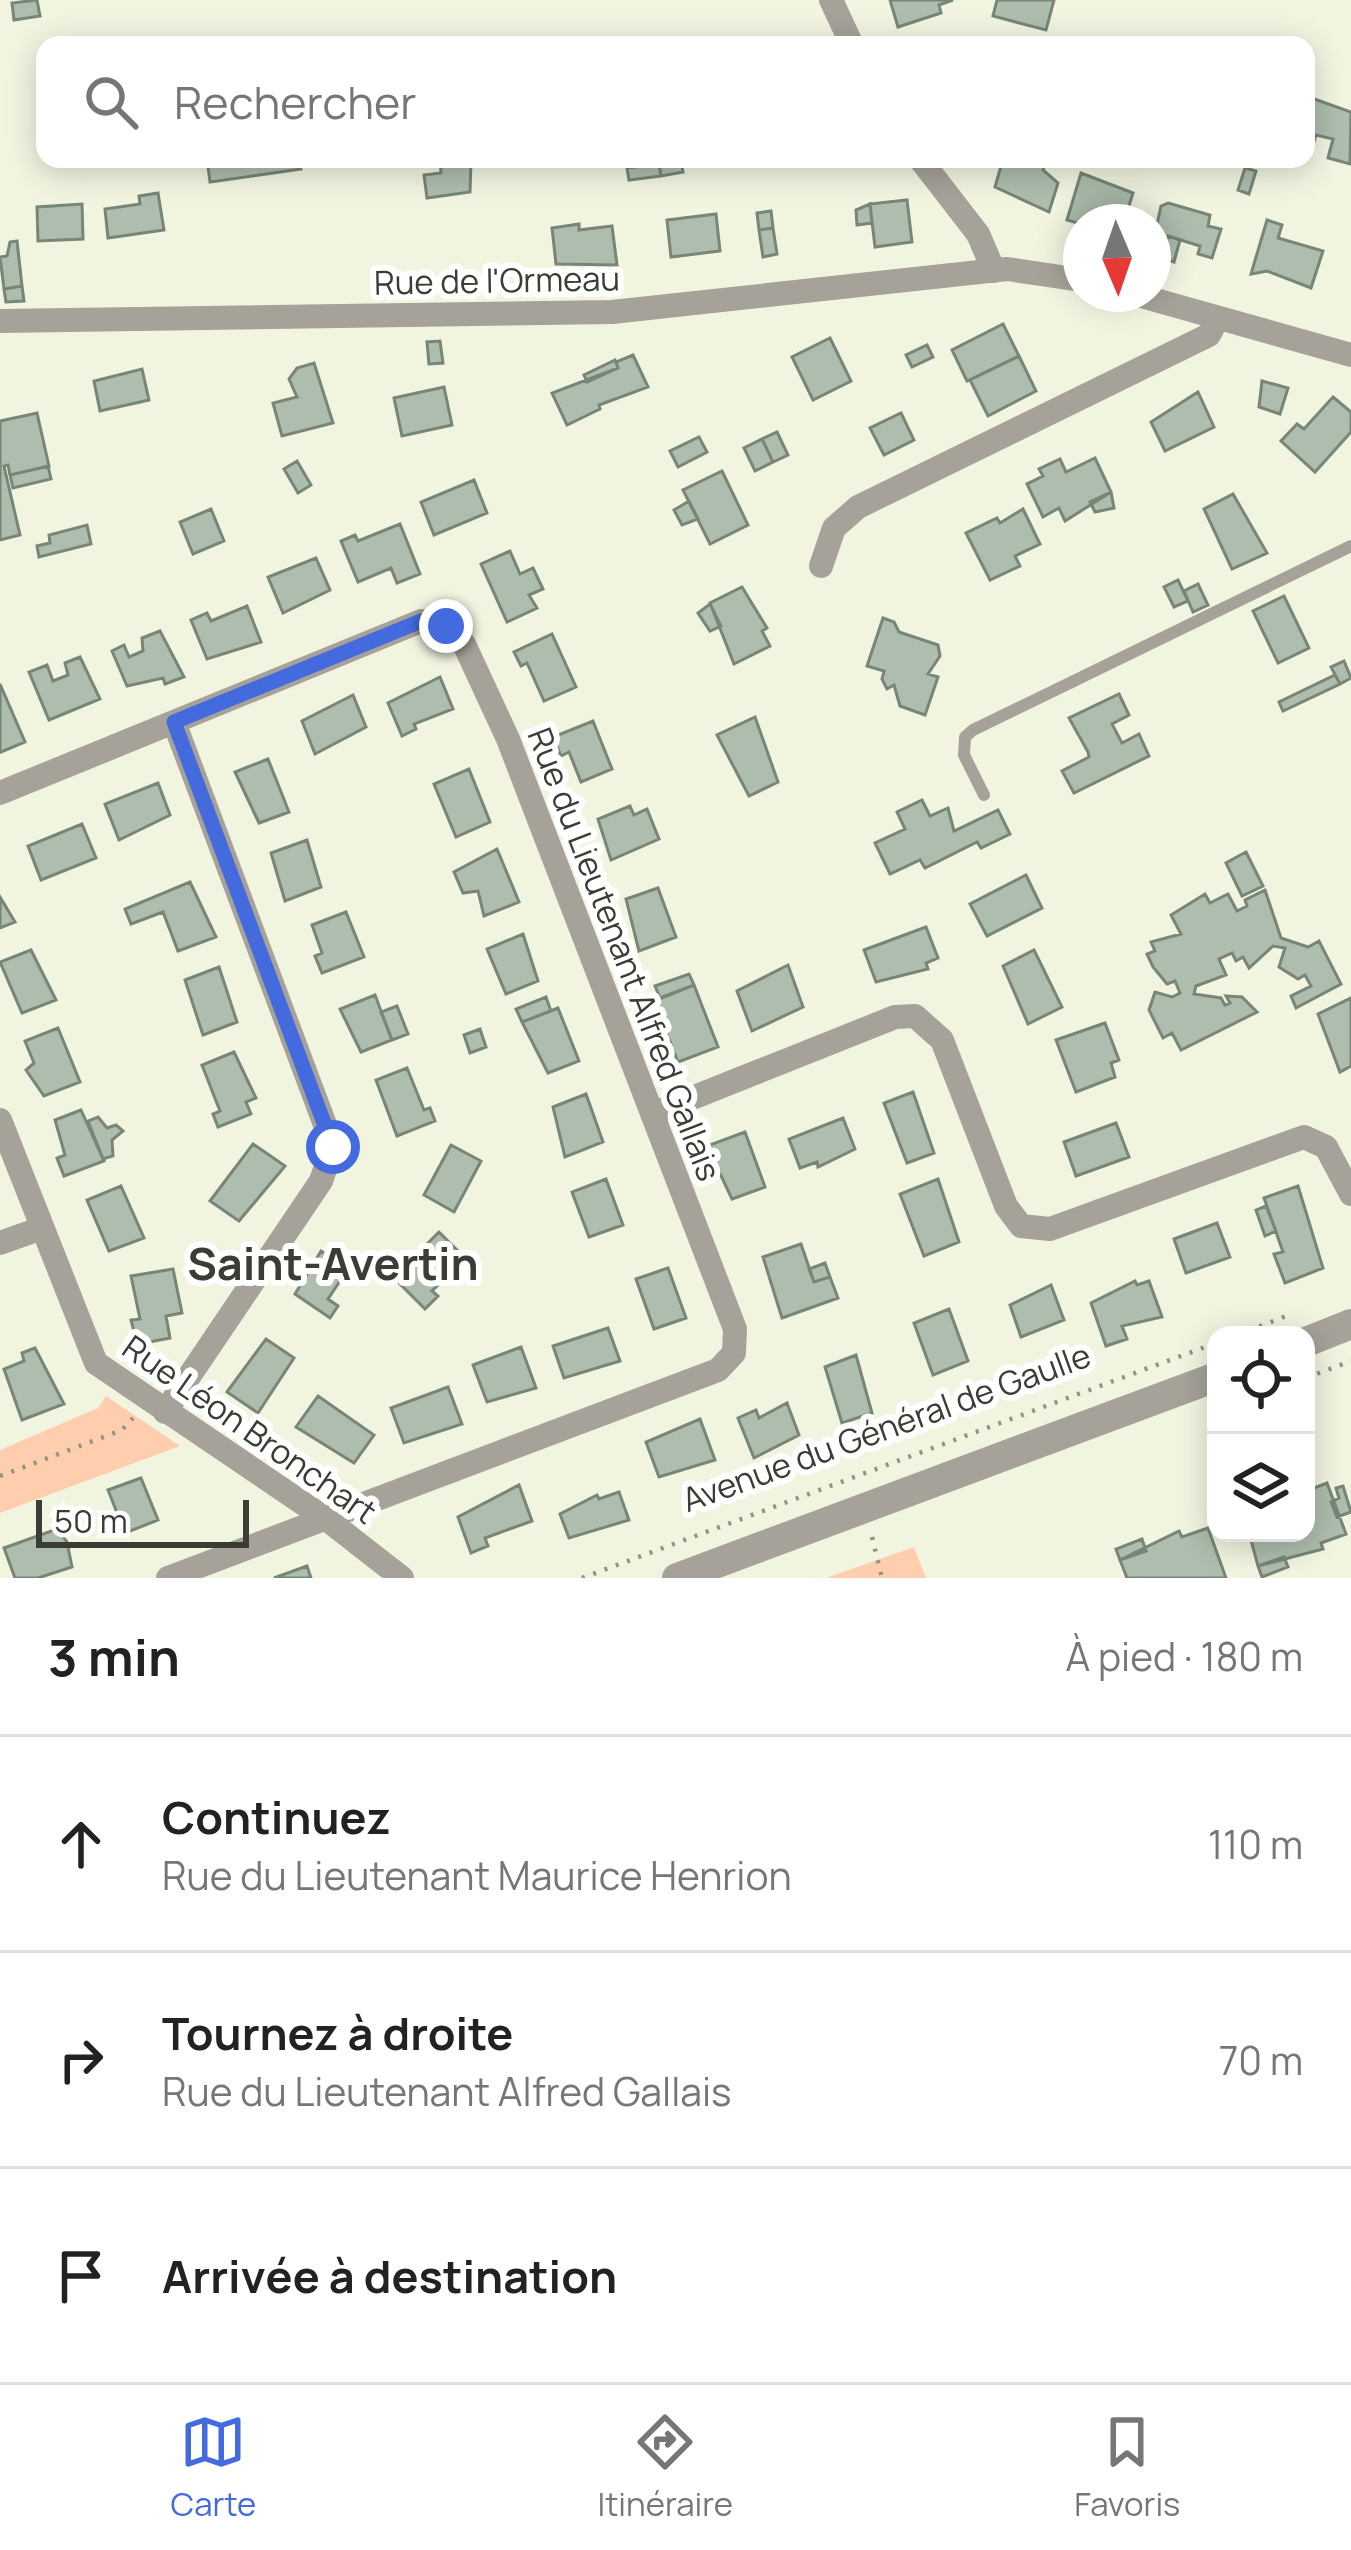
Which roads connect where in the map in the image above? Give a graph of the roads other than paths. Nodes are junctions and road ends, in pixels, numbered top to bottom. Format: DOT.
graph roads {
  1 [pos="831,0"];
  2 [pos="848,36"];
  3 [pos="927,168"];
  4 [pos="994,271"];
  5 [pos="1063,277"];
  6 [pos="1171,304"];
  7 [pos="1219,318"];
  8 [pos="0,321"];
  9 [pos="1351,355"];
  10 [pos="1351,546"];
  11 [pos="821,566"];
  12 [pos="174,722"];
  13 [pos="0,793"];
  14 [pos="985,794"];
  15 [pos="652,1114"];
  16 [pos="0,1120"];
  17 [pos="1351,1195"];
  18 [pos="42,1228"];
  19 [pos="0,1243"];
  20 [pos="1351,1324"];
  21 [pos="1315,1338"];
  22 [pos="1207,1380"];
  23 [pos="155,1405"];
  24 [pos="329,1521"];
  25 [pos="168,1578"];
  26 [pos="402,1578"];
  27 [pos="677,1578"];
  1 -- 2 [label="street"];
  3 -- 4 [label="street"];
  4 -- 5 [label="street, Rue de l'Ormeau"];
  4 -- 8 [label="street, Rue de l'Ormeau"];
  6 -- 7 [label="street"];
  7 -- 9 [label="street"];
  7 -- 11 [label="street"];
  10 -- 14 [label="lane"];
  12 -- 13 [label="street, Rue du Lieutenant Alfred Gallais"];
  12 -- 15 [label="street, Rue du Lieutenant Alfred Gallais"];
  12 -- 23 [label="street"];
  15 -- 17 [label="street"];
  15 -- 24 [label="street, Rue du Lieutenant Alfred Gallais"];
  16 -- 18 [label="street, Rue Léon Bronchart"];
  18 -- 19 [label="street"];
  18 -- 23 [label="street, Rue Léon Bronchart"];
  20 -- 21 [label="street"];
  22 -- 27 [label="street, Avenue du Général de Gaulle"];
  23 -- 24 [label="street, Rue Léon Bronchart"];
  24 -- 25 [label="street"];
  24 -- 26 [label="street, Rue Léon Bronchart"];
}
